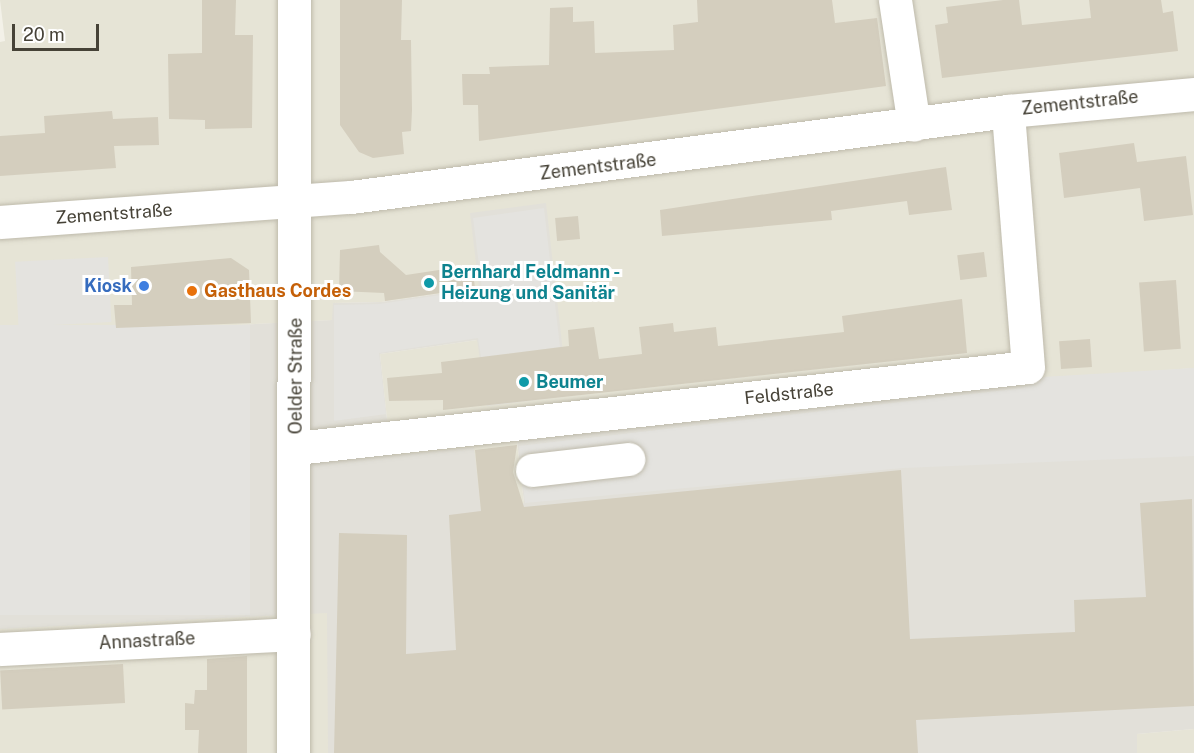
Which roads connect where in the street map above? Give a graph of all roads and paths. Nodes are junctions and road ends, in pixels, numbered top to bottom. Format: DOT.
graph roads {
  1 [pos="294,0"];
  2 [pos="895,0"];
  3 [pos="1194,94"];
  4 [pos="1008,111"];
  5 [pos="914,125"];
  6 [pos="295,202"];
  7 [pos="0,222"];
  8 [pos="296,448"];
  9 [pos="628,459"];
  10 [pos="532,470"];
  11 [pos="294,634"];
  12 [pos="0,649"];
  13 [pos="293,753"];
  1 -- 6 [label="street, Oelder Straße"];
  2 -- 5 [label="street"];
  3 -- 4 [label="street, Zementstraße"];
  4 -- 5 [label="street, Zementstraße"];
  4 -- 8 [label="street, Feldstraße"];
  5 -- 6 [label="street, Zementstraße"];
  6 -- 7 [label="street, Zementstraße"];
  6 -- 8 [label="street, Oelder Straße"];
  8 -- 11 [label="street, Oelder Straße"];
  9 -- 10 [label="street"];
  11 -- 12 [label="street, Annastraße"];
  11 -- 13 [label="street, Oelder Straße"];
}
